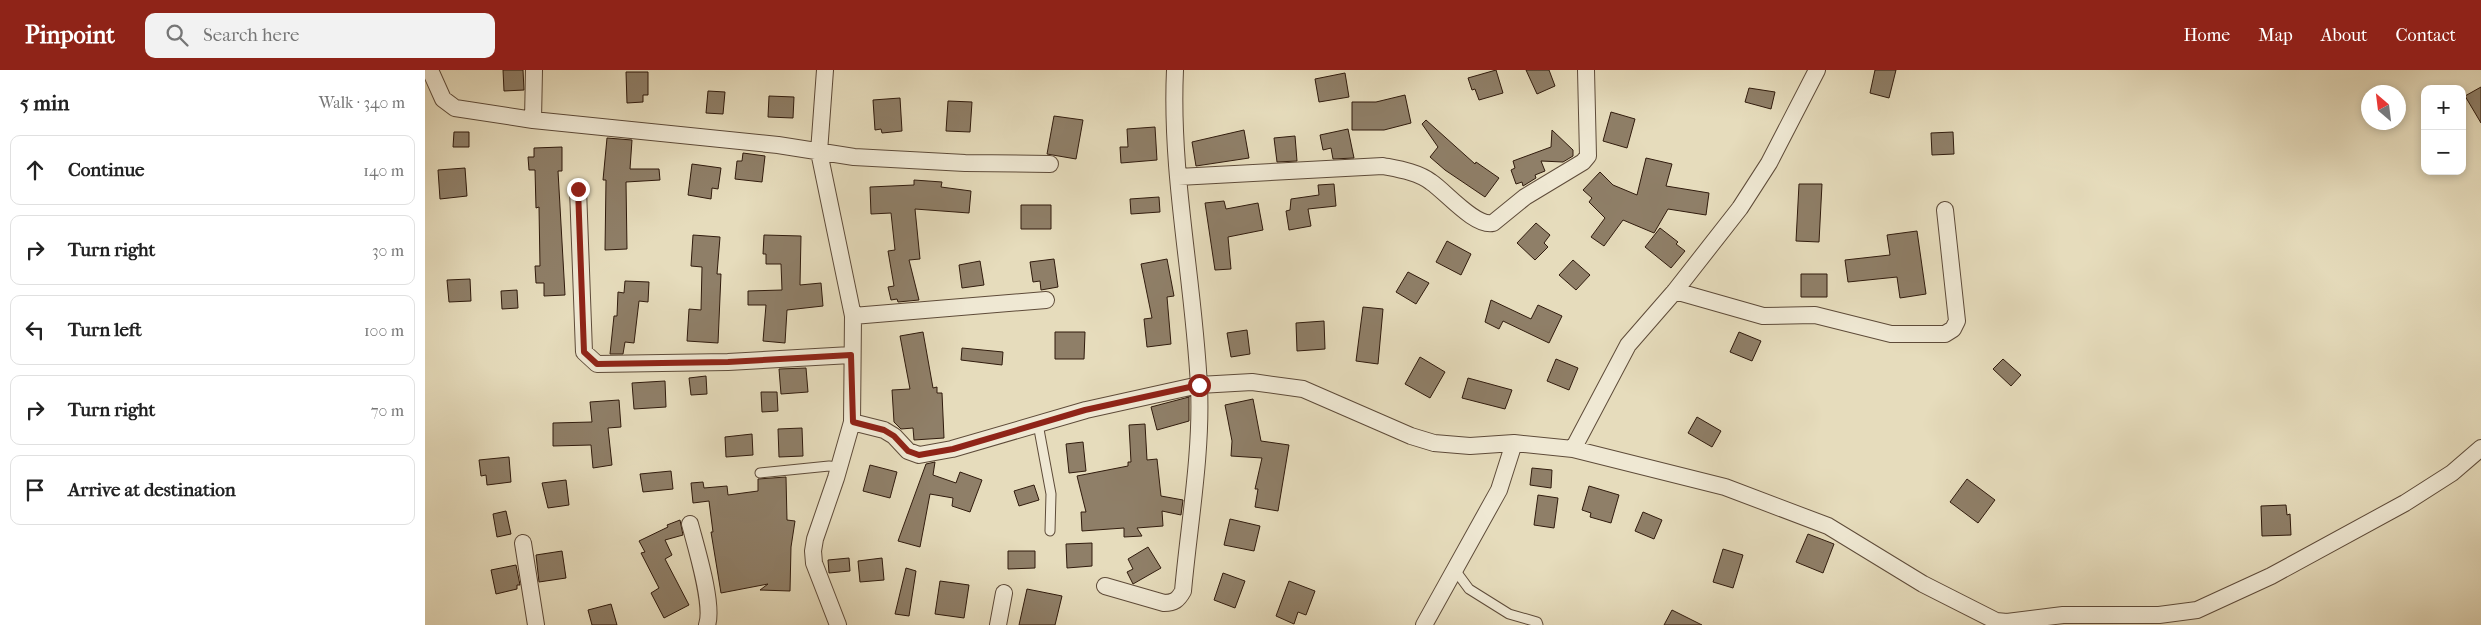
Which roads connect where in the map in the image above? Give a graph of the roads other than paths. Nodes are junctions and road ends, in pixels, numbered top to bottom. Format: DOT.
graph roads {
  1 [pos="430,70"];
  2 [pos="534,70"];
  3 [pos="825,70"];
  4 [pos="1175,70"];
  5 [pos="1586,70"];
  6 [pos="1817,70"];
  7 [pos="533,120"];
  8 [pos="819,152"];
  9 [pos="1050,164"];
  10 [pos="1178,177"];
  11 [pos="578,189"];
  12 [pos="1945,210"];
  13 [pos="1675,291"];
  14 [pos="1046,300"];
  15 [pos="853,316"];
  16 [pos="851,355"];
  17 [pos="1199,385"];
  18 [pos="853,422"];
  19 [pos="1038,424"];
  20 [pos="1513,443"];
  21 [pos="2481,448"];
  22 [pos="1573,449"];
  23 [pos="839,467"];
  24 [pos="759,473"];
  25 [pos="690,524"];
  26 [pos="1050,530"];
  27 [pos="523,543"];
  28 [pos="1455,570"];
  29 [pos="1105,586"];
  30 [pos="1004,593"];
  31 [pos="536,625"];
  32 [pos="707,625"];
  33 [pos="838,625"];
  34 [pos="998,625"];
  35 [pos="1424,625"];
  36 [pos="1538,625"];
  1 -- 7 [label="street"];
  2 -- 7 [label="street"];
  3 -- 8 [label="street"];
  4 -- 10 [label="street"];
  5 -- 10 [label="street"];
  6 -- 13 [label="street"];
  7 -- 8 [label="street"];
  8 -- 9 [label="street"];
  8 -- 15 [label="street"];
  10 -- 17 [label="street"];
  11 -- 16 [label="street"];
  12 -- 13 [label="street"];
  13 -- 22 [label="street"];
  14 -- 15 [label="street"];
  15 -- 16 [label="street"];
  16 -- 18 [label="street"];
  17 -- 19 [label="street"];
  17 -- 20 [label="street"];
  17 -- 29 [label="street"];
  18 -- 19 [label="street"];
  18 -- 23 [label="street"];
  19 -- 26 [label="lane"];
  20 -- 22 [label="street"];
  20 -- 28 [label="street"];
  21 -- 22 [label="street"];
  23 -- 24 [label="lane"];
  23 -- 33 [label="street"];
  25 -- 32 [label="street"];
  27 -- 31 [label="street"];
  28 -- 35 [label="street"];
  28 -- 36 [label="lane"];
  30 -- 34 [label="street"];
}
